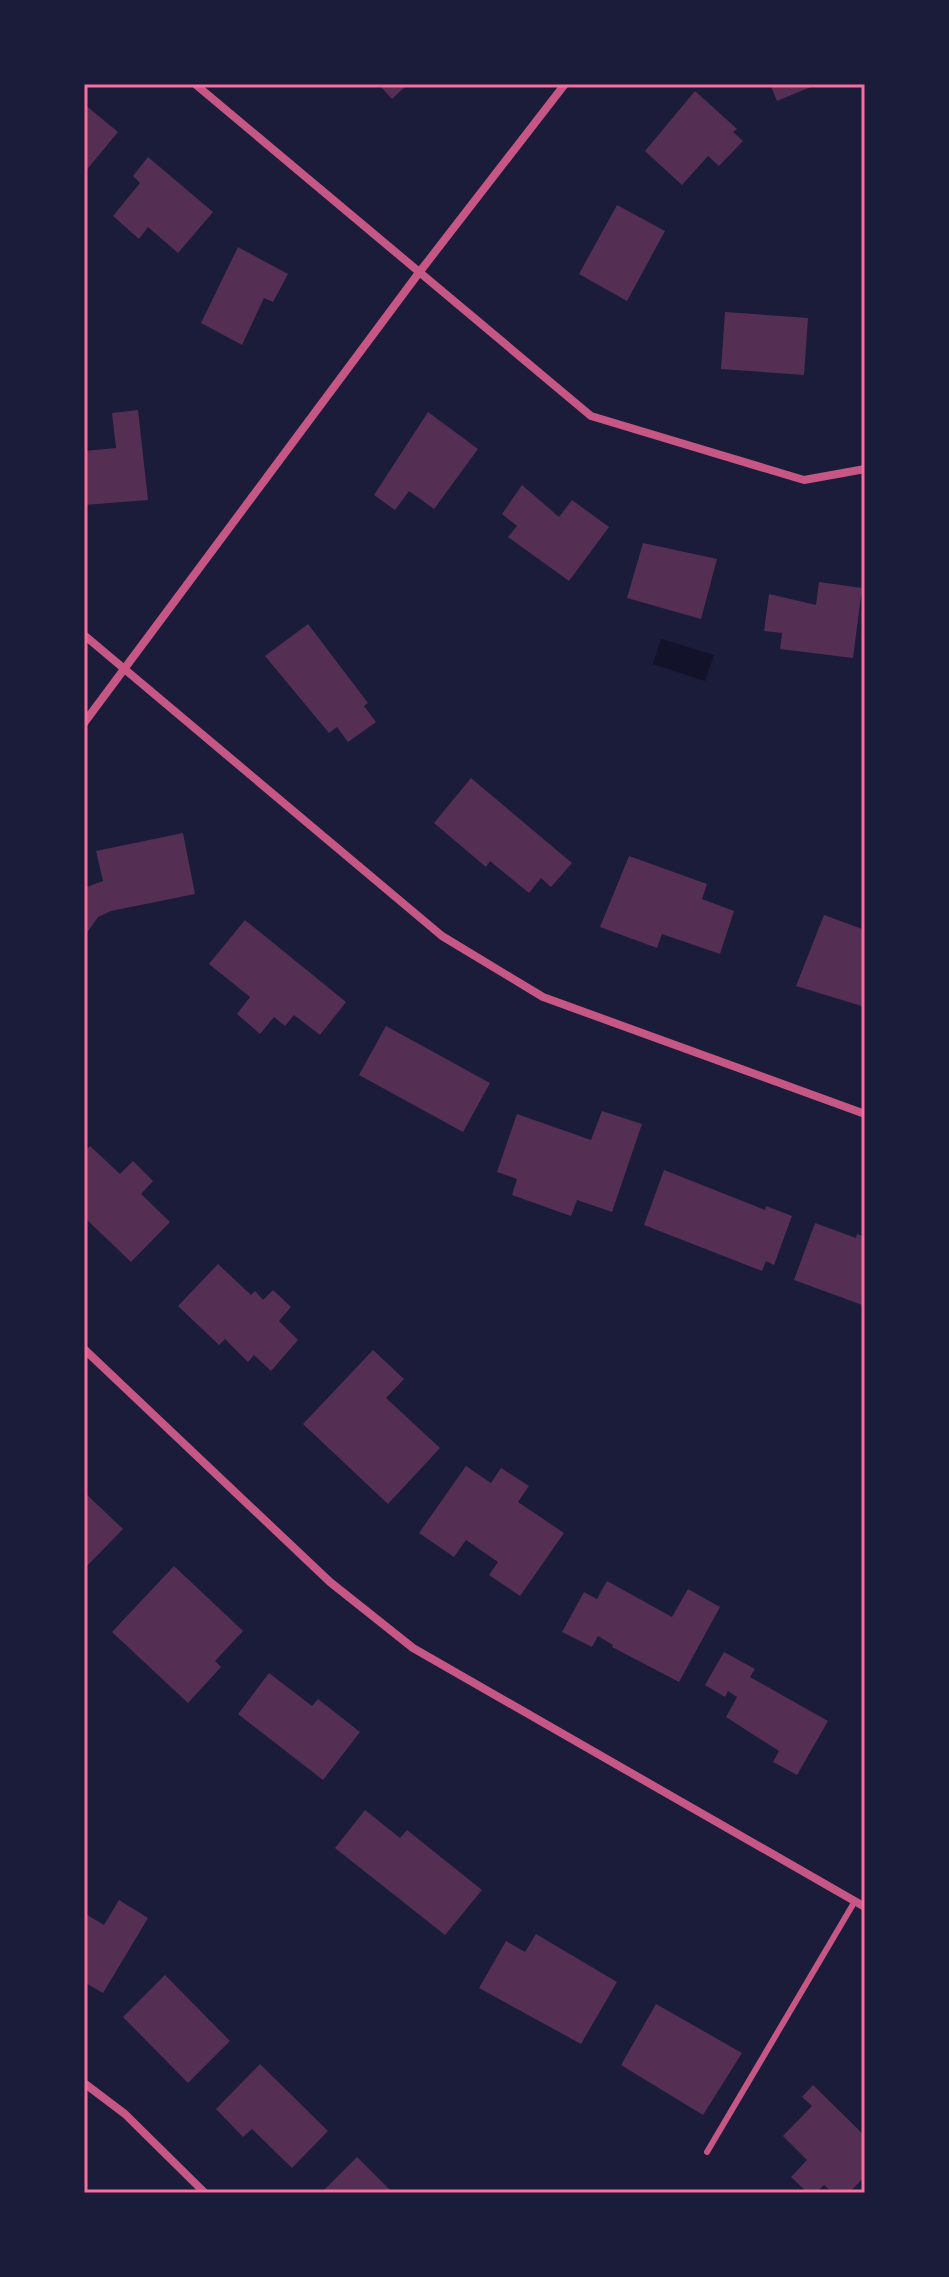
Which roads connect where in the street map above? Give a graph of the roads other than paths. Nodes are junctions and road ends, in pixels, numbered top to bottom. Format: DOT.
graph roads {
  1 [pos="195,84"];
  2 [pos="565,84"];
  3 [pos="418,274"];
  4 [pos="865,469"];
  5 [pos="84,635"];
  6 [pos="124,669"];
  7 [pos="84,723"];
  8 [pos="865,1114"];
  9 [pos="84,1349"];
  10 [pos="855,1901"];
  11 [pos="865,1907"];
  12 [pos="84,2083"];
  13 [pos="707,2152"];
  14 [pos="205,2193"];
  1 -- 3 [label="street"];
  2 -- 3 [label="street"];
  3 -- 4 [label="street"];
  3 -- 6 [label="street"];
  5 -- 6 [label="street"];
  6 -- 7 [label="street"];
  6 -- 8 [label="street"];
  9 -- 10 [label="street"];
  10 -- 11 [label="street"];
  10 -- 13 [label="lane"];
  12 -- 14 [label="street"];
}
